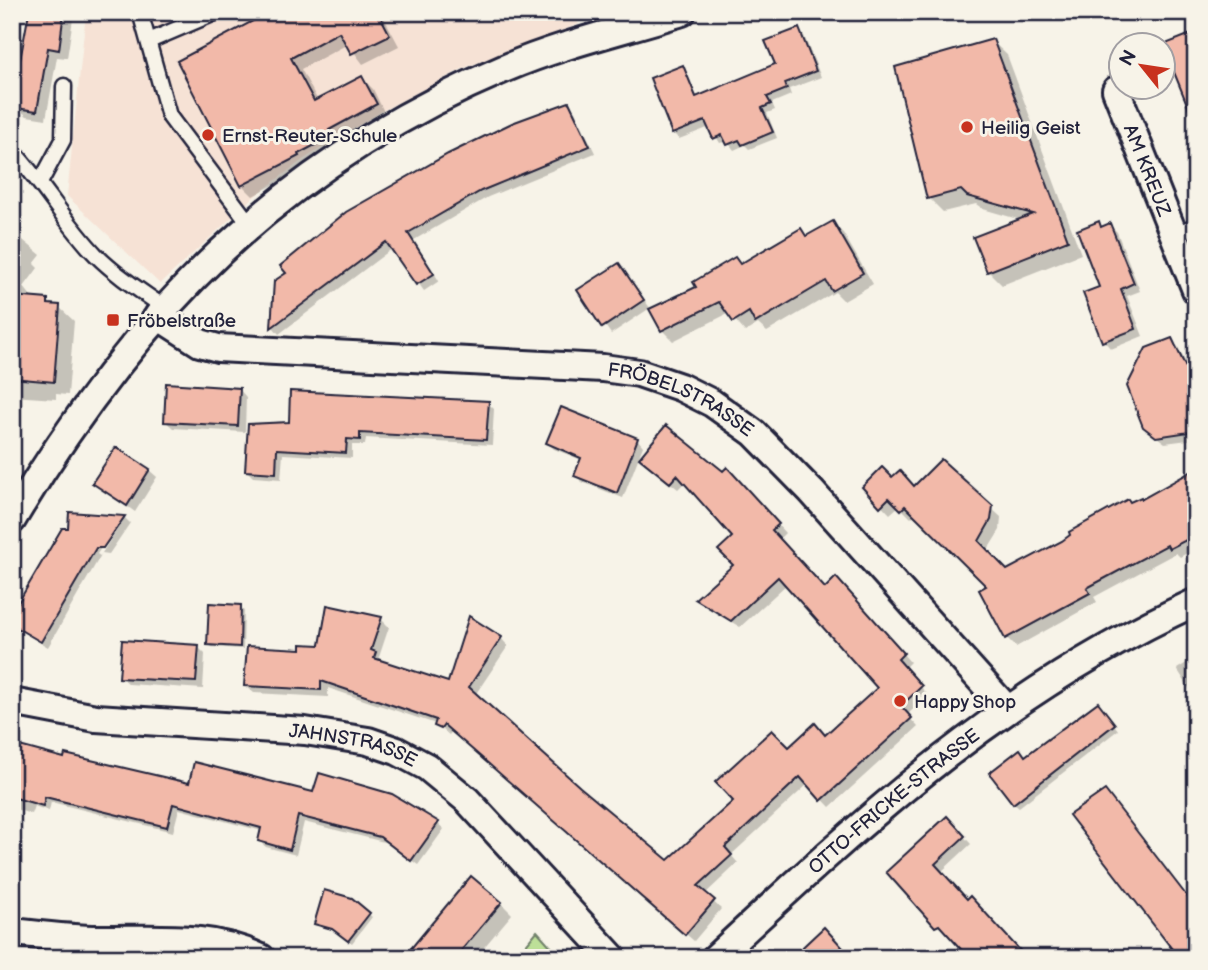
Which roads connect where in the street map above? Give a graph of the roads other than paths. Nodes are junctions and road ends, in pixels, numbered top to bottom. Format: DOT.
graph roads {
  1 [pos="141,12"];
  2 [pos="217,12"];
  3 [pos="682,12"];
  4 [pos="149,41"];
  5 [pos="64,86"];
  6 [pos="1122,102"];
  7 [pos="12,150"];
  8 [pos="41,181"];
  9 [pos="249,223"];
  10 [pos="1185,230"];
  11 [pos="1196,290"];
  12 [pos="161,312"];
  13 [pos="12,520"];
  14 [pos="1196,602"];
  15 [pos="12,702"];
  16 [pos="1006,708"];
  17 [pos="12,932"];
  18 [pos="261,958"];
  19 [pos="613,958"];
  20 [pos="715,958"];
  1 -- 4 [label="lane"];
  2 -- 4 [label="lane"];
  3 -- 9 [label="street"];
  4 -- 9 [label="lane"];
  5 -- 8 [label="lane"];
  6 -- 10 [label="street, AM KREUZ"];
  7 -- 8 [label="lane"];
  8 -- 12 [label="lane"];
  9 -- 12 [label="street"];
  10 -- 11 [label="street, AM KREUZ"];
  12 -- 13 [label="street"];
  12 -- 16 [label="street, FRÖBELSTRASSE"];
  14 -- 16 [label="street, OTTO-FRICKE-STRASSE"];
  15 -- 19 [label="street, JAHNSTRASSE"];
  16 -- 20 [label="street, OTTO-FRICKE-STRASSE"];
  17 -- 18 [label="street"];
}
